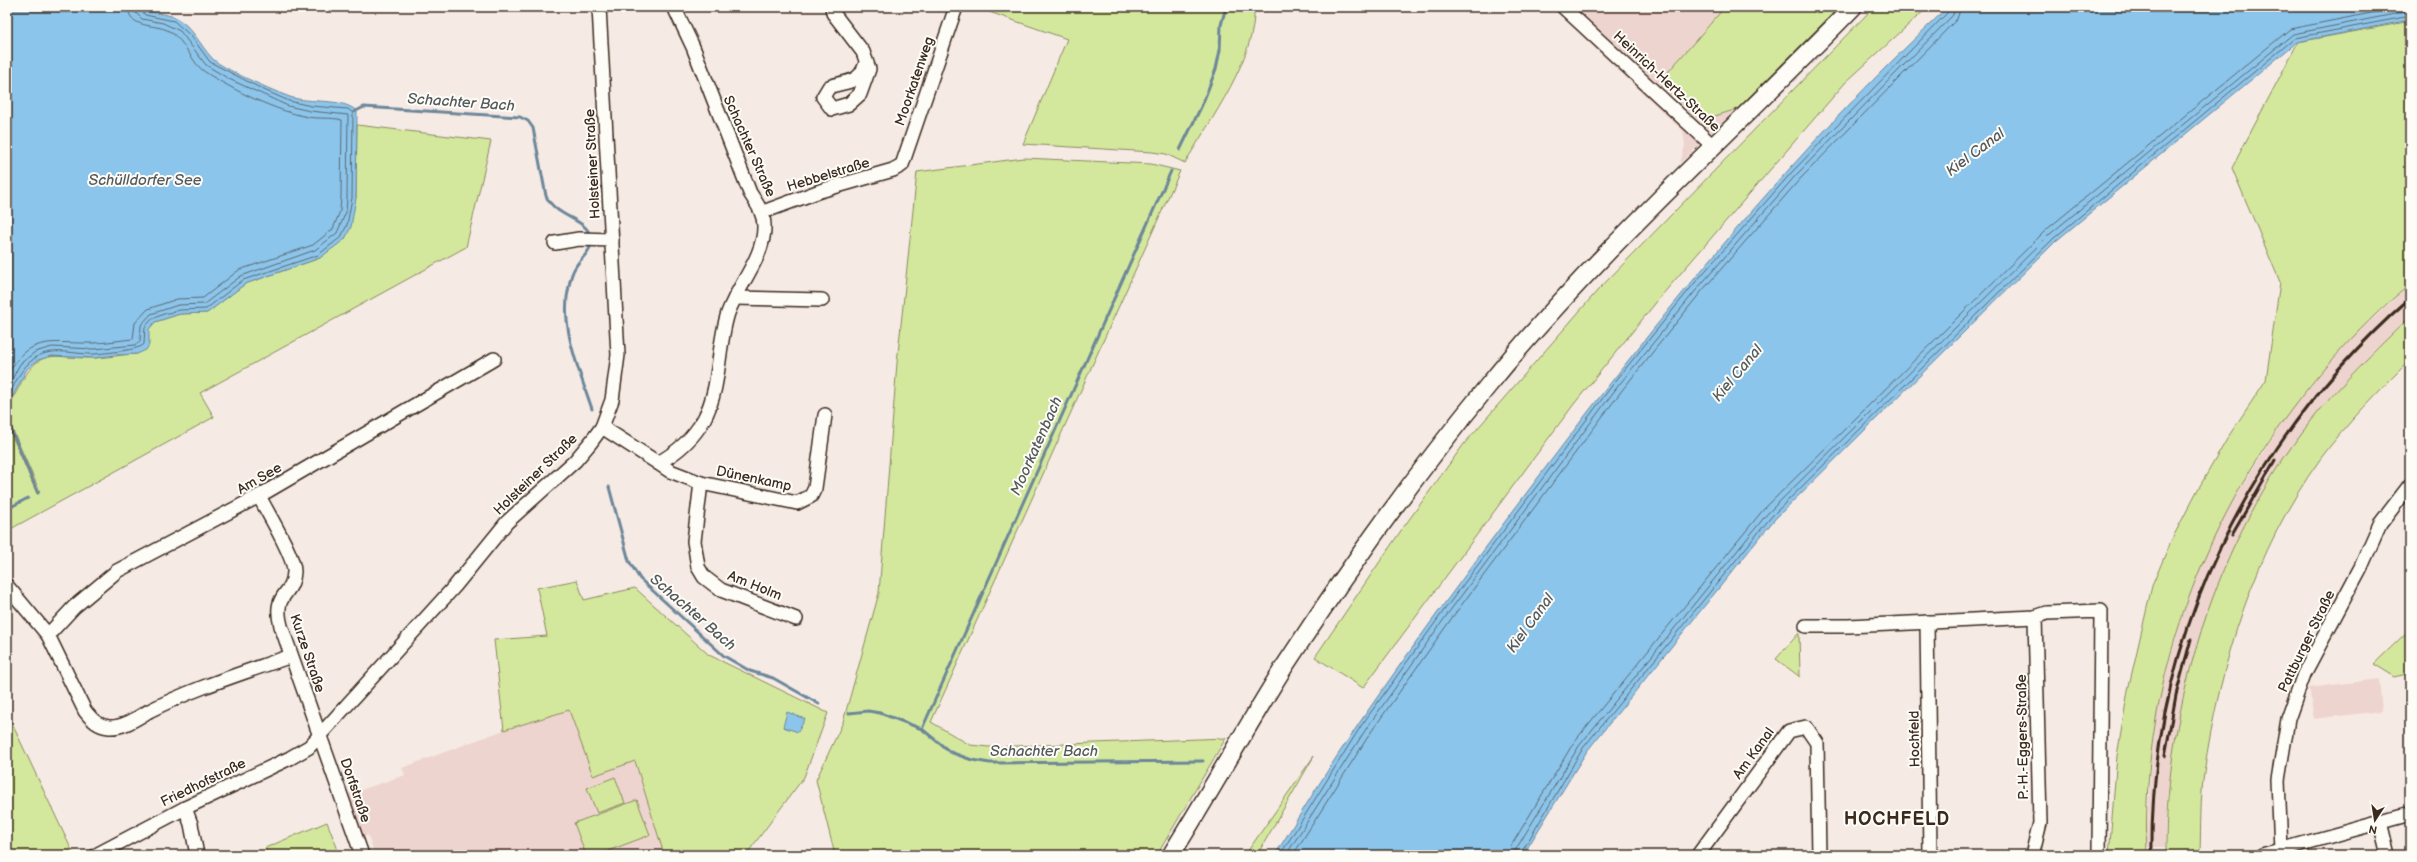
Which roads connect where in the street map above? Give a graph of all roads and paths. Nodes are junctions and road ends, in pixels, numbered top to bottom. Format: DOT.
graph roads {
  1 [pos="599,7"];
  2 [pos="674,7"];
  3 [pos="832,7"];
  4 [pos="956,7"];
  5 [pos="1563,7"];
  6 [pos="1853,7"];
  7 [pos="866,63"];
  8 [pos="1713,146"];
  9 [pos="902,165"];
  10 [pos="763,212"];
  11 [pos="612,240"];
  12 [pos="554,243"];
  13 [pos="735,298"];
  14 [pos="822,300"];
  15 [pos="494,359"];
  16 [pos="825,415"];
  17 [pos="602,427"];
  18 [pos="658,463"];
  19 [pos="701,483"];
  20 [pos="2410,485"];
  21 [pos="260,496"];
  22 [pos="7,586"];
  23 [pos="2035,617"];
  24 [pos="796,619"];
  25 [pos="1927,622"];
  26 [pos="1806,626"];
  27 [pos="48,635"];
  28 [pos="291,656"];
  29 [pos="320,735"];
  30 [pos="184,808"];
  31 [pos="2410,814"];
  32 [pos="2380,822"];
  33 [pos="2281,850"];
  34 [pos="96,855"];
  35 [pos="196,855"];
  36 [pos="362,855"];
  37 [pos="1171,855"];
  38 [pos="1698,855"];
  39 [pos="1819,855"];
  40 [pos="1930,855"];
  41 [pos="2032,855"];
  42 [pos="2099,855"];
  43 [pos="2262,855"];
  44 [pos="2388,855"];
  1 -- 11 [label="street, Holsteiner Straße"];
  2 -- 10 [label="street, Schachter Straße"];
  3 -- 7 [label="street"];
  4 -- 9 [label="street, Moorkatenweg"];
  5 -- 8 [label="street, Heinrich-Hertz-Straße"];
  6 -- 8 [label="main road"];
  8 -- 37 [label="main road"];
  9 -- 10 [label="street, Hebbelstraße"];
  10 -- 13 [label="street, Schachter Straße"];
  11 -- 12 [label="street"];
  11 -- 17 [label="street, Holsteiner Straße"];
  13 -- 14 [label="street"];
  13 -- 18 [label="street, Schachter Straße"];
  15 -- 21 [label="street, Am See"];
  16 -- 19 [label="street, Dünenkamp"];
  17 -- 18 [label="street"];
  17 -- 29 [label="street, Holsteiner Straße"];
  18 -- 19 [label="street, Dünenkamp"];
  19 -- 24 [label="street, Am Holm"];
  20 -- 33 [label="street, Pattburger Straße"];
  21 -- 27 [label="street, Am See"];
  21 -- 28 [label="street, Kurze Straße"];
  22 -- 27 [label="street"];
  23 -- 25 [label="street"];
  23 -- 41 [label="street, P.-H.-Eggers-Straße"];
  23 -- 42 [label="street"];
  25 -- 26 [label="street"];
  25 -- 40 [label="street, Hochfeld"];
  27 -- 28 [label="street"];
  28 -- 29 [label="street, Kurze Straße"];
  29 -- 30 [label="street, Friedhofstraße"];
  29 -- 36 [label="street, Dorfstraße"];
  30 -- 34 [label="street, Friedhofstraße"];
  30 -- 35 [label="street"];
  31 -- 32 [label="street"];
  32 -- 33 [label="street"];
  32 -- 44 [label="street"];
  33 -- 43 [label="street"];
  38 -- 39 [label="street, Am Kanal"];
}
